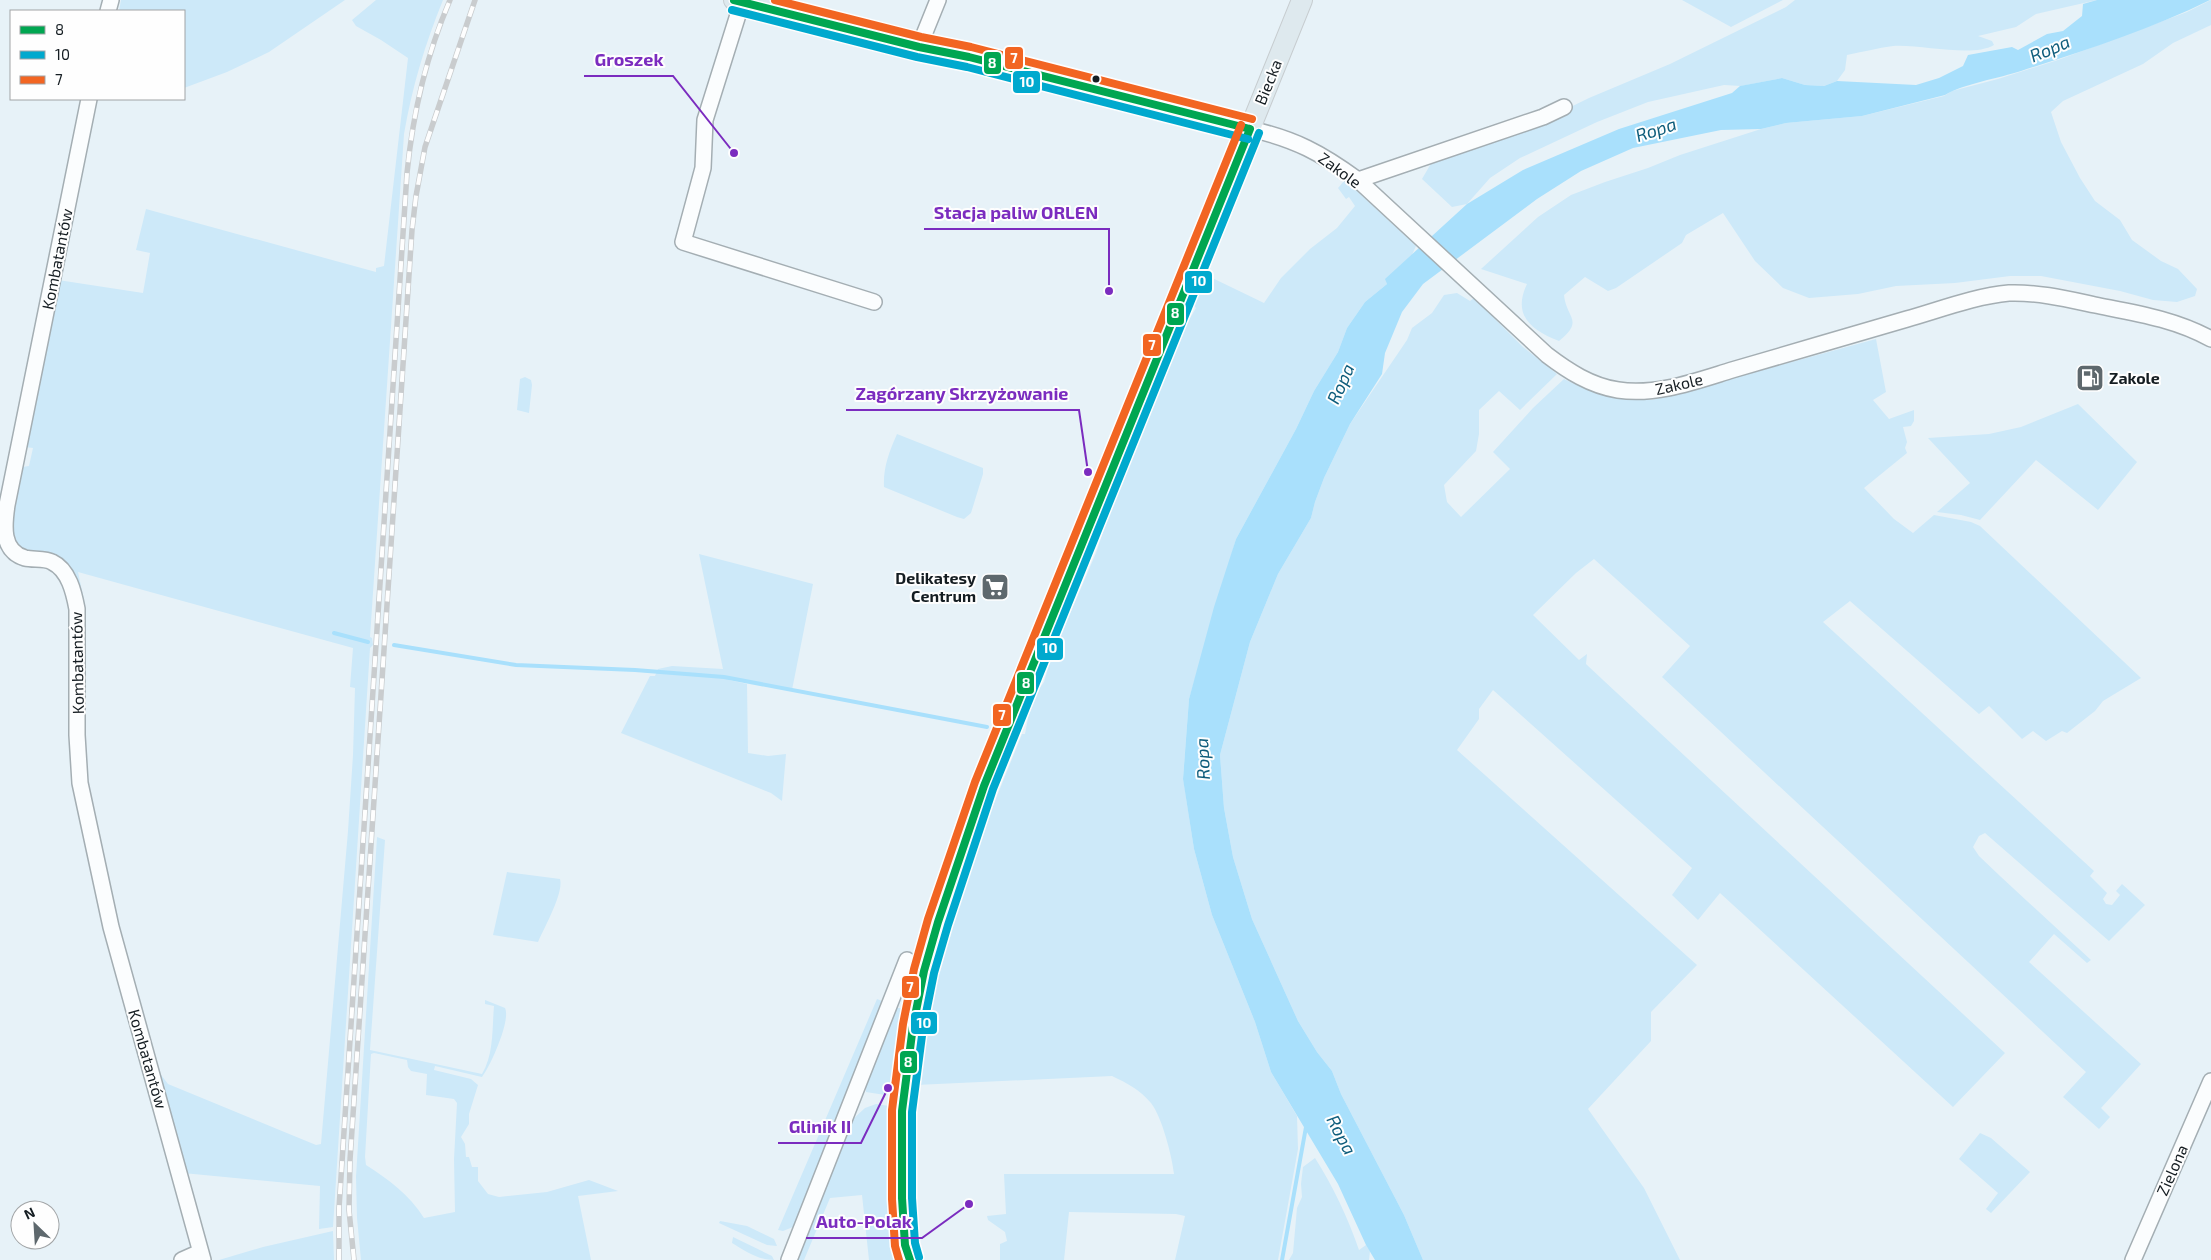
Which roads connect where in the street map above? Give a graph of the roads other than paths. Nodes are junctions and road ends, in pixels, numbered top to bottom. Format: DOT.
graph roads {
  1 [pos="938,0"];
  2 [pos="1302,0"];
  3 [pos="743,1"];
  4 [pos="919,47"];
  5 [pos="89,100"];
  6 [pos="1564,107"];
  7 [pos="1250,129"];
  8 [pos="1358,180"];
  9 [pos="874,302"];
  10 [pos="2211,339"];
  11 [pos="5,547"];
  12 [pos="907,960"];
  13 [pos="2211,1081"];
  14 [pos="906,1255"];
  15 [pos="201,1256"];
  16 [pos="182,1260"];
  17 [pos="789,1260"];
  18 [pos="2133,1260"];
  1 -- 4 [label="street"];
  2 -- 7 [label="main road, Biecka"];
  3 -- 4 [label="main road"];
  3 -- 9 [label="street"];
  4 -- 7 [label="main road"];
  5 -- 11 [label="street, Kombatantów"];
  6 -- 8 [label="street"];
  7 -- 8 [label="street, Zakole"];
  7 -- 14 [label="main road, Biecka"];
  8 -- 10 [label="street, Zakole"];
  11 -- 15 [label="street, Kombatantów"];
  12 -- 17 [label="street"];
  13 -- 18 [label="street, Zielona"];
  15 -- 16 [label="street"];
}
